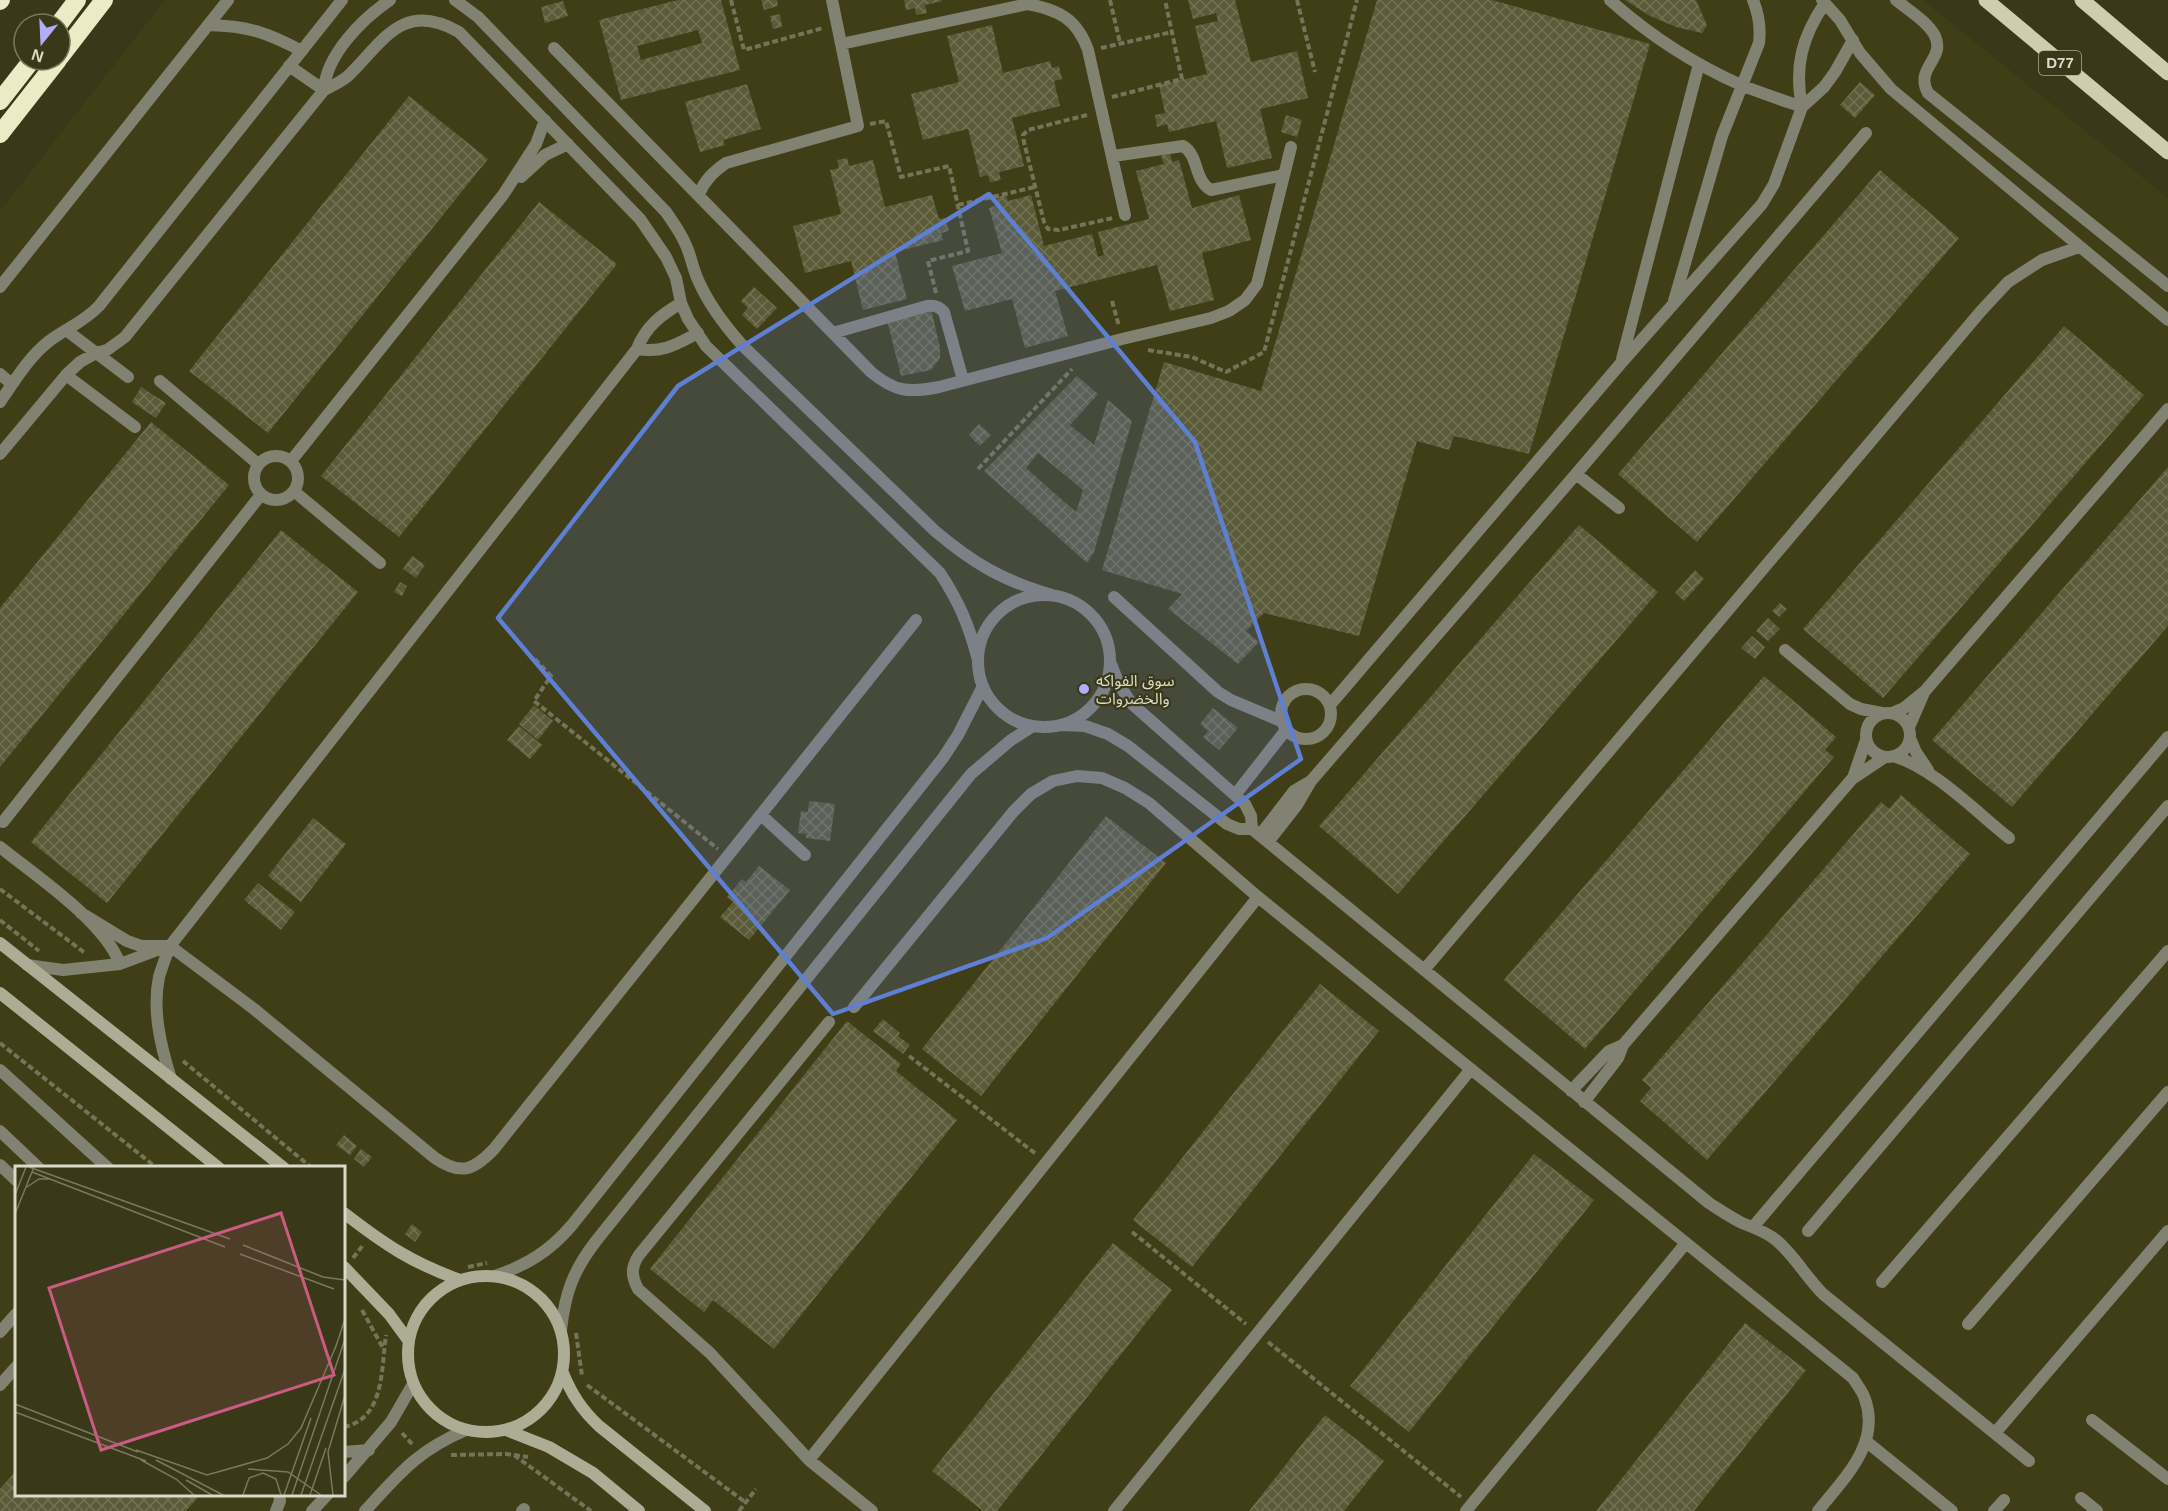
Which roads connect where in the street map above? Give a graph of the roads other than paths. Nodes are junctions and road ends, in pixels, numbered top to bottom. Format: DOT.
graph roads {
  1 [pos="104,0"];
  2 [pos="228,0"];
  3 [pos="342,0"];
  4 [pos="390,0"];
  5 [pos="455,0"];
  6 [pos="832,0"];
  7 [pos="1610,0"];
  8 [pos="1753,0"];
  9 [pos="1896,0"];
  10 [pos="1986,0"];
  11 [pos="2082,0"];
  12 [pos="1823,1"];
  13 [pos="208,25"];
  14 [pos="1853,40"];
  15 [pos="72,41"];
  16 [pos="841,44"];
  17 [pos="554,48"];
  18 [pos="302,51"];
  19 [pos="1699,64"];
  20 [pos="290,66"];
  21 [pos="23,72"];
  22 [pos="48,72"];
  23 [pos="2168,73"];
  24 [pos="1742,85"];
  25 [pos="324,90"];
  26 [pos="0,101"];
  27 [pos="1802,107"];
  28 [pos="545,120"];
  29 [pos="1866,133"];
  30 [pos="0,134"];
  31 [pos="568,144"];
  32 [pos="1291,147"];
  33 [pos="2168,152"];
  34 [pos="1113,156"];
  35 [pos="1284,175"];
  36 [pos="503,195"];
  37 [pos="699,195"];
  38 [pos="1125,215"];
  39 [pos="2079,247"];
  40 [pos="2168,286"];
  41 [pos="0,287"];
  42 [pos="681,303"];
  43 [pos="1672,306"];
  44 [pos="2168,320"];
  45 [pos="66,330"];
  46 [pos="698,333"];
  47 [pos="833,333"];
  48 [pos="637,349"];
  49 [pos="96,353"];
  50 [pos="1622,362"];
  51 [pos="0,374"];
  52 [pos="66,375"];
  53 [pos="128,377"];
  54 [pos="963,380"];
  55 [pos="160,381"];
  56 [pos="14,382"];
  57 [pos="0,402"];
  58 [pos="2168,409"];
  59 [pos="135,427"];
  60 [pos="0,454"];
  61 [pos="291,461"];
  62 [pos="258,464"];
  63 [pos="1576,474"];
  64 [pos="295,492"];
  65 [pos="260,496"];
  66 [pos="1619,508"];
  67 [pos="380,563"];
  68 [pos="1052,595"];
  69 [pos="1114,597"];
  70 [pos="916,620"];
  71 [pos="1785,650"];
  72 [pos="978,660"];
  73 [pos="1111,663"];
  74 [pos="983,686"];
  75 [pos="1924,692"];
  76 [pos="1850,704"];
  77 [pos="1330,705"];
  78 [pos="1887,713"];
  79 [pos="1060,725"];
  80 [pos="1283,725"];
  81 [pos="1033,726"];
  82 [pos="1910,733"];
  83 [pos="1866,737"];
  84 [pos="2168,737"];
  85 [pos="1889,756"];
  86 [pos="1932,776"];
  87 [pos="1852,779"];
  88 [pos="1235,795"];
  89 [pos="2168,807"];
  90 [pos="761,815"];
  91 [pos="3,822"];
  92 [pos="1260,836"];
  93 [pos="2009,838"];
  94 [pos="0,847"];
  95 [pos="805,855"];
  96 [pos="1258,897"];
  97 [pos="81,913"];
  98 [pos="0,943"];
  99 [pos="170,946"];
  100 [pos="2168,951"];
  101 [pos="27,964"];
  102 [pos="120,964"];
  103 [pos="1424,970"];
  104 [pos="0,993"];
  105 [pos="854,1007"];
  106 [pos="829,1022"];
  107 [pos="1623,1045"];
  108 [pos="1471,1069"];
  109 [pos="0,1070"];
  110 [pos="171,1079"];
  111 [pos="1571,1091"];
  112 [pos="2168,1092"];
  113 [pos="1584,1102"];
  114 [pos="0,1131"];
  115 [pos="0,1165"];
  116 [pos="38,1166"];
  117 [pos="107,1166"];
  118 [pos="218,1166"];
  119 [pos="283,1166"];
  120 [pos="15,1179"];
  121 [pos="345,1214"];
  122 [pos="1753,1227"];
  123 [pos="1808,1231"];
  124 [pos="2168,1231"];
  125 [pos="1686,1243"];
  126 [pos="345,1269"];
  127 [pos="462,1274"];
  128 [pos="495,1276"];
  129 [pos="1882,1282"];
  130 [pos="15,1315"];
  131 [pos="1968,1324"];
  132 [pos="561,1330"];
  133 [pos="0,1332"];
  134 [pos="408,1340"];
  135 [pos="15,1368"];
  136 [pos="563,1373"];
  137 [pos="413,1384"];
  138 [pos="0,1385"];
  139 [pos="2092,1420"];
  140 [pos="466,1430"];
  141 [pos="506,1430"];
  142 [pos="1995,1433"];
  143 [pos="1867,1442"];
  144 [pos="369,1450"];
  145 [pos="345,1452"];
  146 [pos="809,1460"];
  147 [pos="2029,1461"];
  148 [pos="345,1476"];
  149 [pos="2168,1479"];
  150 [pos="279,1496"];
  151 [pos="326,1496"];
  152 [pos="2081,1498"];
  153 [pos="2004,1500"];
  154 [pos="1468,1508"];
  155 [pos="276,1511"];
  156 [pos="312,1511"];
  157 [pos="365,1511"];
  158 [pos="639,1511"];
  159 [pos="705,1511"];
  160 [pos="872,1511"];
  161 [pos="1114,1511"];
  162 [pos="1818,1511"];
  163 [pos="1952,1511"];
  164 [pos="1994,1511"];
  165 [pos="2097,1511"];
  1 -- 15 [label="highway"];
  2 -- 13 [label="street"];
  3 -- 18 [label="street"];
  4 -- 25 [label="street"];
  5 -- 68 [label="street"];
  6 -- 16 [label="street"];
  7 -- 19 [label="street"];
  8 -- 24 [label="street"];
  9 -- 40 [label="street"];
  10 -- 33 [label="main road, D77"];
  11 -- 23 [label="main road"];
  12 -- 14 [label="street"];
  12 -- 27 [label="street"];
  13 -- 18 [label="street"];
  13 -- 41 [label="street"];
  14 -- 27 [label="street"];
  14 -- 39 [label="street"];
  16 -- 34 [label="street"];
  16 -- 37 [label="street"];
  17 -- 37 [label="street"];
  18 -- 20 [label="street"];
  19 -- 24 [label="street"];
  19 -- 50 [label="street"];
  20 -- 25 [label="street"];
  20 -- 45 [label="street"];
  21 -- 26 [label="highway"];
  22 -- 30 [label="highway"];
  24 -- 27 [label="street"];
  24 -- 43 [label="street"];
  25 -- 28 [label="street"];
  25 -- 49 [label="street"];
  27 -- 43 [label="street"];
  28 -- 31 [label="street"];
  28 -- 36 [label="street"];
  29 -- 63 [label="street"];
  31 -- 36 [label="street"];
  31 -- 42 [label="street"];
  32 -- 35 [label="street"];
  34 -- 35 [label="street"];
  34 -- 38 [label="street"];
  35 -- 54 [label="street"];
  36 -- 61 [label="street"];
  37 -- 47 [label="street"];
  39 -- 44 [label="street"];
  39 -- 103 [label="street"];
  42 -- 46 [label="street"];
  42 -- 48 [label="street"];
  43 -- 50 [label="street"];
  45 -- 49 [label="street"];
  45 -- 56 [label="street"];
  46 -- 48 [label="street"];
  46 -- 72 [label="street"];
  47 -- 54 [label="street"];
  47 -- 54 [label="street"];
  48 -- 99 [label="street"];
  49 -- 52 [label="street"];
  49 -- 53 [label="street"];
  50 -- 77 [label="street"];
  51 -- 56 [label="street"];
  52 -- 59 [label="street"];
  52 -- 60 [label="street"];
  55 -- 62 [label="street"];
  56 -- 57 [label="street"];
  58 -- 75 [label="street"];
  61 -- 62 [label="street"];
  61 -- 64 [label="street"];
  62 -- 65 [label="street"];
  63 -- 66 [label="street"];
  63 -- 92 [label="street"];
  64 -- 65 [label="street"];
  64 -- 67 [label="street"];
  65 -- 91 [label="street"];
  68 -- 72 [label="street"];
  68 -- 73 [label="street"];
  69 -- 80 [label="street"];
  70 -- 90 [label="street"];
  71 -- 76 [label="street"];
  72 -- 74 [label="street"];
  73 -- 79 [label="street"];
  73 -- 88 [label="street"];
  74 -- 81 [label="street"];
  74 -- 128 [label="street"];
  75 -- 78 [label="street"];
  75 -- 82 [label="street"];
  76 -- 78 [label="street"];
  76 -- 83 [label="street"];
  77 -- 80 [label="street"];
  77 -- 80 [label="street"];
  78 -- 82 [label="street"];
  78 -- 83 [label="street"];
  79 -- 81 [label="street"];
  79 -- 92 [label="street"];
  80 -- 88 [label="street"];
  81 -- 132 [label="street"];
  82 -- 85 [label="street"];
  82 -- 86 [label="street"];
  83 -- 85 [label="street"];
  83 -- 87 [label="street"];
  84 -- 122 [label="street"];
  85 -- 86 [label="street"];
  85 -- 87 [label="street"];
  86 -- 93 [label="street"];
  87 -- 107 [label="street"];
  88 -- 92 [label="street"];
  89 -- 123 [label="street"];
  90 -- 95 [label="street"];
  90 -- 99 [label="street"];
  92 -- 103 [label="street"];
  94 -- 97 [label="street"];
  96 -- 105 [label="street"];
  96 -- 108 [label="street"];
  96 -- 146 [label="street"];
  97 -- 99 [label="street"];
  97 -- 102 [label="street"];
  98 -- 101 [label="street"];
  99 -- 102 [label="street"];
  99 -- 110 [label="street"];
  100 -- 129 [label="street"];
  101 -- 102 [label="street"];
  101 -- 110 [label="street"];
  103 -- 111 [label="street"];
  104 -- 118 [label="street"];
  106 -- 146 [label="street"];
  107 -- 111 [label="street"];
  107 -- 113 [label="street"];
  108 -- 125 [label="street"];
  108 -- 161 [label="street"];
  109 -- 117 [label="street"];
  110 -- 119 [label="street"];
  111 -- 113 [label="street"];
  112 -- 131 [label="street"];
  113 -- 122 [label="street"];
  114 -- 116 [label="street"];
  115 -- 120 [label="street"];
  121 -- 127 [label="street"];
  122 -- 142 [label="street"];
  124 -- 142 [label="street"];
  125 -- 143 [label="street"];
  125 -- 154 [label="street"];
  126 -- 134 [label="street"];
  127 -- 128 [label="street"];
  127 -- 134 [label="street"];
  128 -- 132 [label="street"];
  130 -- 133 [label="street"];
  132 -- 136 [label="street"];
  134 -- 137 [label="street"];
  135 -- 138 [label="street"];
  136 -- 141 [label="street"];
  136 -- 159 [label="street"];
  137 -- 140 [label="street"];
  137 -- 144 [label="street"];
  139 -- 149 [label="street"];
  140 -- 141 [label="street"];
  140 -- 157 [label="street"];
  141 -- 158 [label="street"];
  142 -- 147 [label="street"];
  143 -- 162 [label="street"];
  143 -- 163 [label="street"];
  144 -- 145 [label="street"];
  144 -- 148 [label="street"];
  146 -- 160 [label="street"];
  150 -- 155 [label="street"];
  151 -- 156 [label="street"];
  152 -- 165 [label="street"];
  153 -- 164 [label="street"];
}
